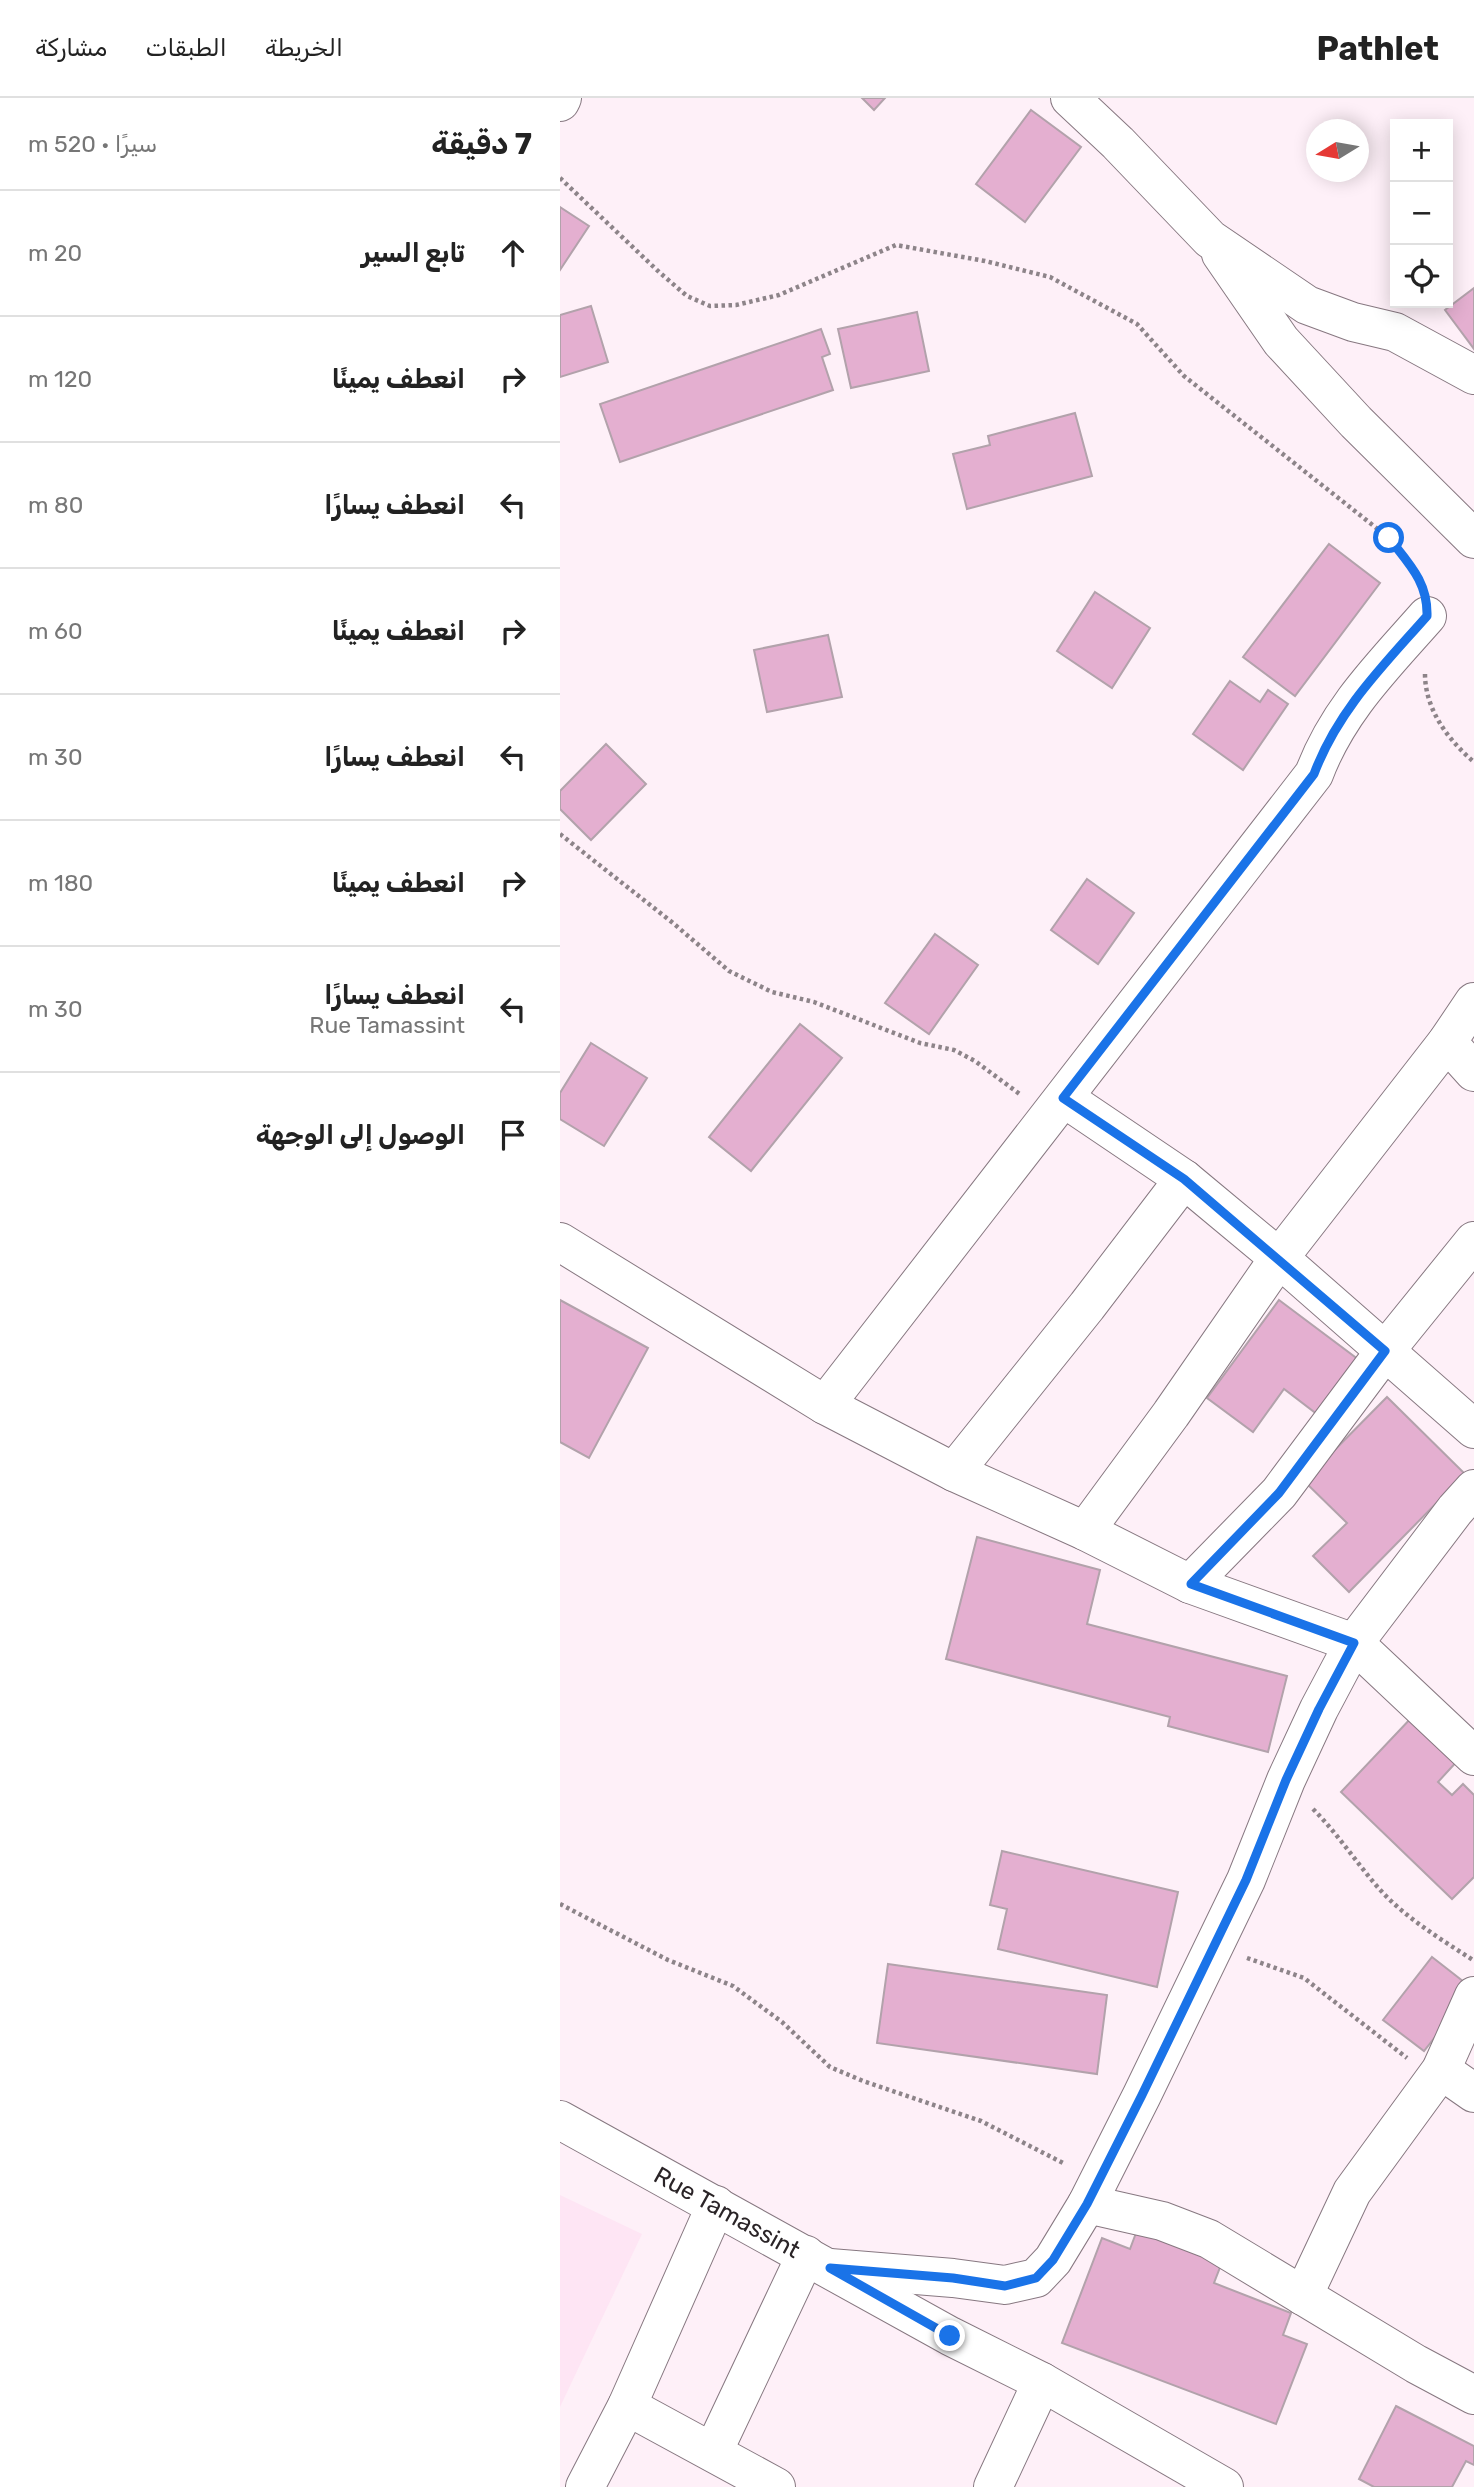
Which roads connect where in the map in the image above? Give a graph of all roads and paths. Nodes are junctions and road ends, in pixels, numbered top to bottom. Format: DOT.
graph roads {
  1 [pos="1070,98"];
  2 [pos="560,178"];
  3 [pos="1210,239"];
  4 [pos="1474,375"];
  5 [pos="1474,539"];
  6 [pos="1427,616"];
  7 [pos="1474,762"];
  8 [pos="560,834"];
  9 [pos="1474,1002"];
  10 [pos="1447,1042"];
  11 [pos="1474,1072"];
  12 [pos="1057,1107"];
  13 [pos="1184,1179"];
  14 [pos="1474,1241"];
  15 [pos="560,1242"];
  16 [pos="1279,1258"];
  17 [pos="1385,1351"];
  18 [pos="825,1405"];
  19 [pos="1474,1429"];
  20 [pos="954,1472"];
  21 [pos="1468,1510"];
  22 [pos="1085,1531"];
  23 [pos="1191,1584"];
  24 [pos="1354,1643"];
  25 [pos="1474,1756"];
  26 [pos="1286,1780"];
  27 [pos="560,1904"];
  28 [pos="1212,1950"];
  29 [pos="1474,1961"];
  30 [pos="1474,1996"];
  31 [pos="1438,2075"];
  32 [pos="1474,2093"];
  33 [pos="560,2120"];
  34 [pos="1092,2192"];
  35 [pos="716,2205"];
  36 [pos="818,2262"];
  37 [pos="1303,2296"];
  38 [pos="1042,2382"];
  39 [pos="1474,2395"];
  40 [pos="627,2406"];
  41 [pos="713,2452"];
  42 [pos="585,2487"];
  43 [pos="776,2487"];
  44 [pos="993,2487"];
  45 [pos="1224,2487"];
  1 -- 3 [label="street"];
  2 -- 6 [label="path"];
  3 -- 4 [label="street"];
  3 -- 5 [label="street"];
  6 -- 7 [label="path"];
  6 -- 12 [label="street"];
  8 -- 12 [label="path"];
  9 -- 10 [label="street"];
  10 -- 11 [label="street"];
  10 -- 16 [label="street"];
  12 -- 13 [label="street"];
  12 -- 18 [label="street"];
  13 -- 16 [label="street"];
  13 -- 20 [label="street"];
  14 -- 17 [label="street"];
  15 -- 18 [label="street"];
  16 -- 17 [label="street"];
  16 -- 22 [label="street"];
  17 -- 19 [label="street"];
  17 -- 23 [label="street"];
  18 -- 20 [label="street"];
  20 -- 22 [label="street"];
  21 -- 24 [label="street"];
  22 -- 23 [label="street"];
  23 -- 24 [label="street"];
  24 -- 25 [label="street"];
  24 -- 26 [label="street"];
  26 -- 28 [label="street"];
  26 -- 29 [label="path"];
  27 -- 34 [label="path"];
  28 -- 31 [label="path"];
  28 -- 34 [label="street"];
  30 -- 31 [label="street"];
  31 -- 32 [label="street"];
  31 -- 37 [label="street"];
  33 -- 35 [label="street, Rue Tamassint"];
  34 -- 36 [label="street"];
  34 -- 37 [label="street"];
  35 -- 36 [label="street, Rue Tamassint"];
  35 -- 40 [label="street"];
  36 -- 38 [label="street, Rue Tamassint"];
  36 -- 41 [label="street"];
  37 -- 39 [label="street"];
  38 -- 44 [label="street"];
  38 -- 45 [label="street, Rue Tamassint"];
  40 -- 41 [label="street"];
  40 -- 42 [label="street"];
  41 -- 43 [label="street"];
}
